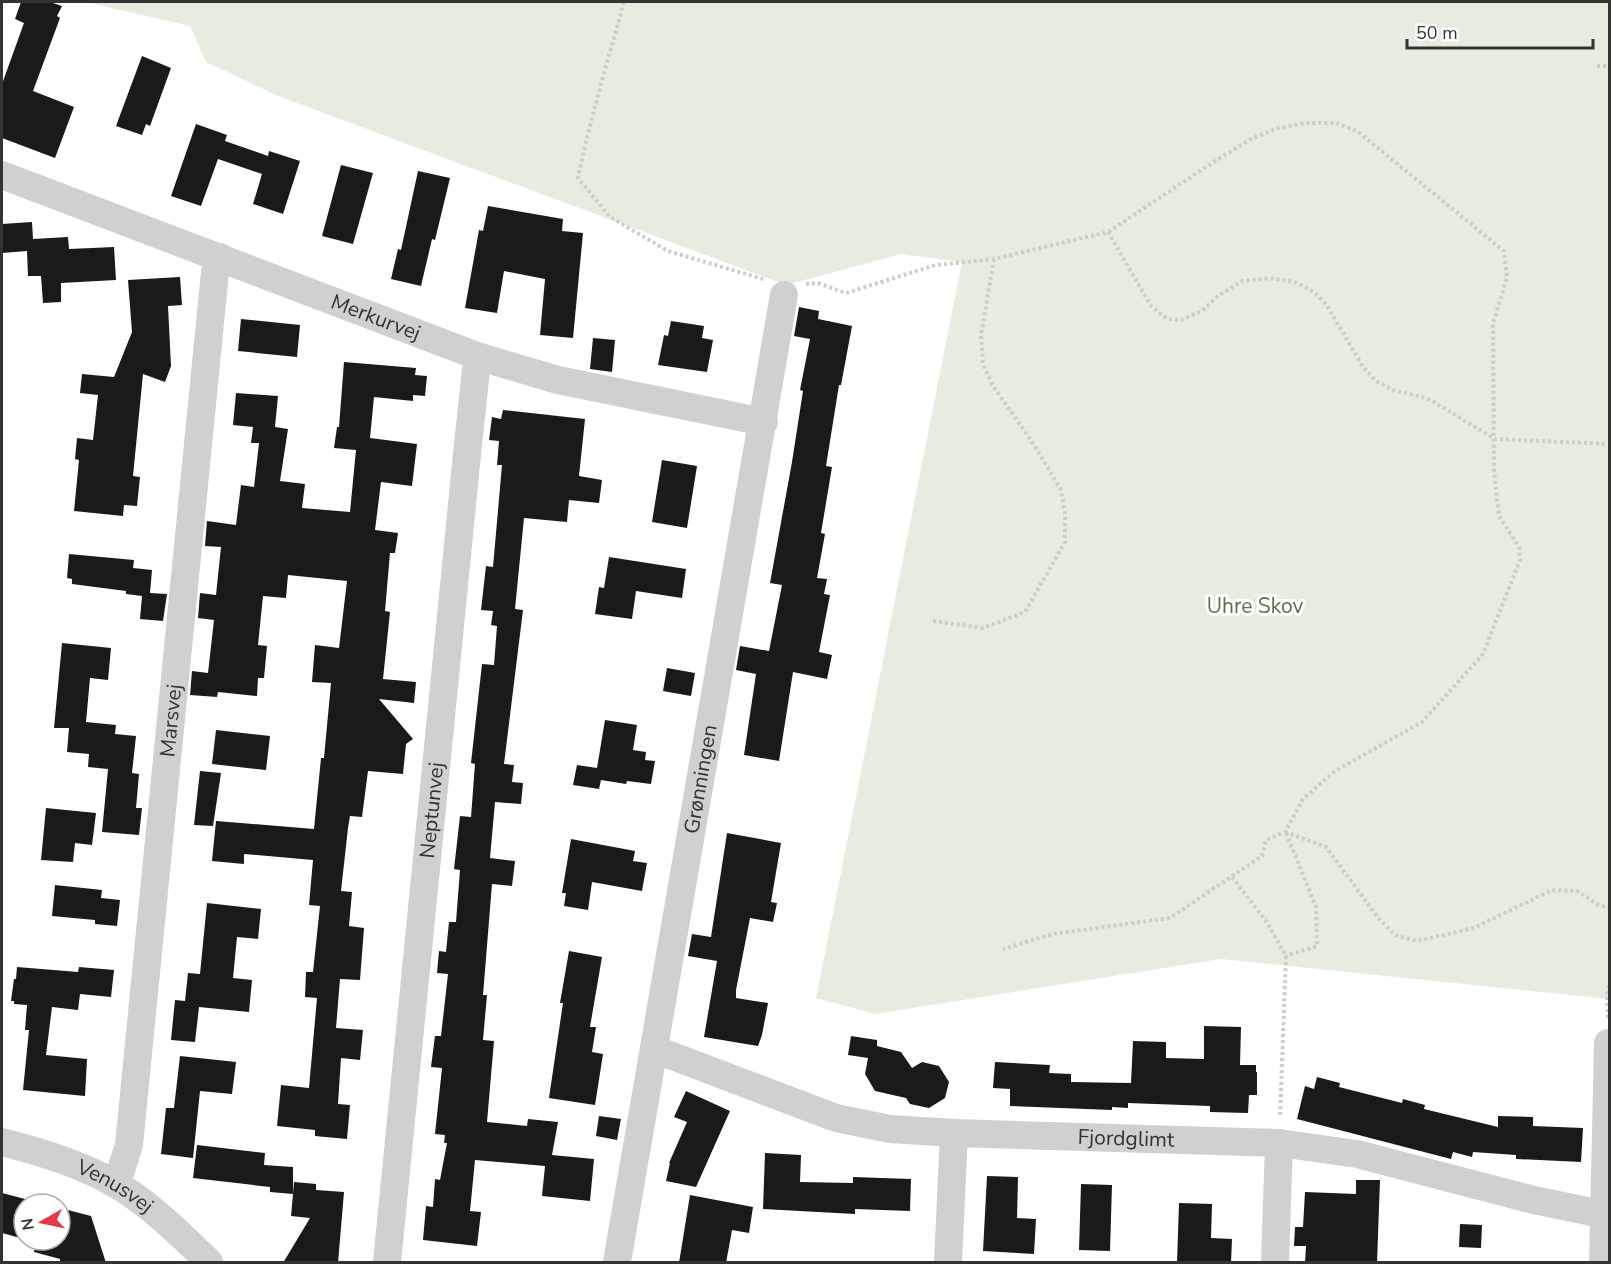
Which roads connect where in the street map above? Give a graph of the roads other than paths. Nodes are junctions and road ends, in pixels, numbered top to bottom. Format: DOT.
graph roads {
  1 [pos="2,175"];
  2 [pos="220,257"];
  3 [pos="782,286"];
  4 [pos="480,357"];
  5 [pos="764,422"];
  6 [pos="1608,1043"];
  7 [pos="654,1049"];
  8 [pos="954,1133"];
  9 [pos="2,1142"];
  10 [pos="1279,1143"];
  11 [pos="113,1183"];
  12 [pos="1605,1212"];
  13 [pos="209,1263"];
  14 [pos="387,1263"];
  15 [pos="617,1263"];
  16 [pos="948,1263"];
  17 [pos="1275,1263"];
  18 [pos="1603,1263"];
  1 -- 2 [label="street, Merkurvej"];
  2 -- 4 [label="street, Merkurvej"];
  2 -- 11 [label="street, Marsvej"];
  3 -- 5 [label="street, Grønningen"];
  4 -- 5 [label="street, Merkurvej"];
  4 -- 14 [label="street, Neptunvej"];
  5 -- 7 [label="street, Grønningen"];
  6 -- 12 [label="street"];
  7 -- 8 [label="street, Fjordglimt"];
  7 -- 15 [label="street, Grønningen"];
  8 -- 10 [label="street, Fjordglimt"];
  8 -- 16 [label="street"];
  9 -- 11 [label="street, Venusvej"];
  10 -- 12 [label="street, Fjordglimt"];
  10 -- 17 [label="street"];
  11 -- 13 [label="street, Venusvej"];
  12 -- 18 [label="street"];
}
